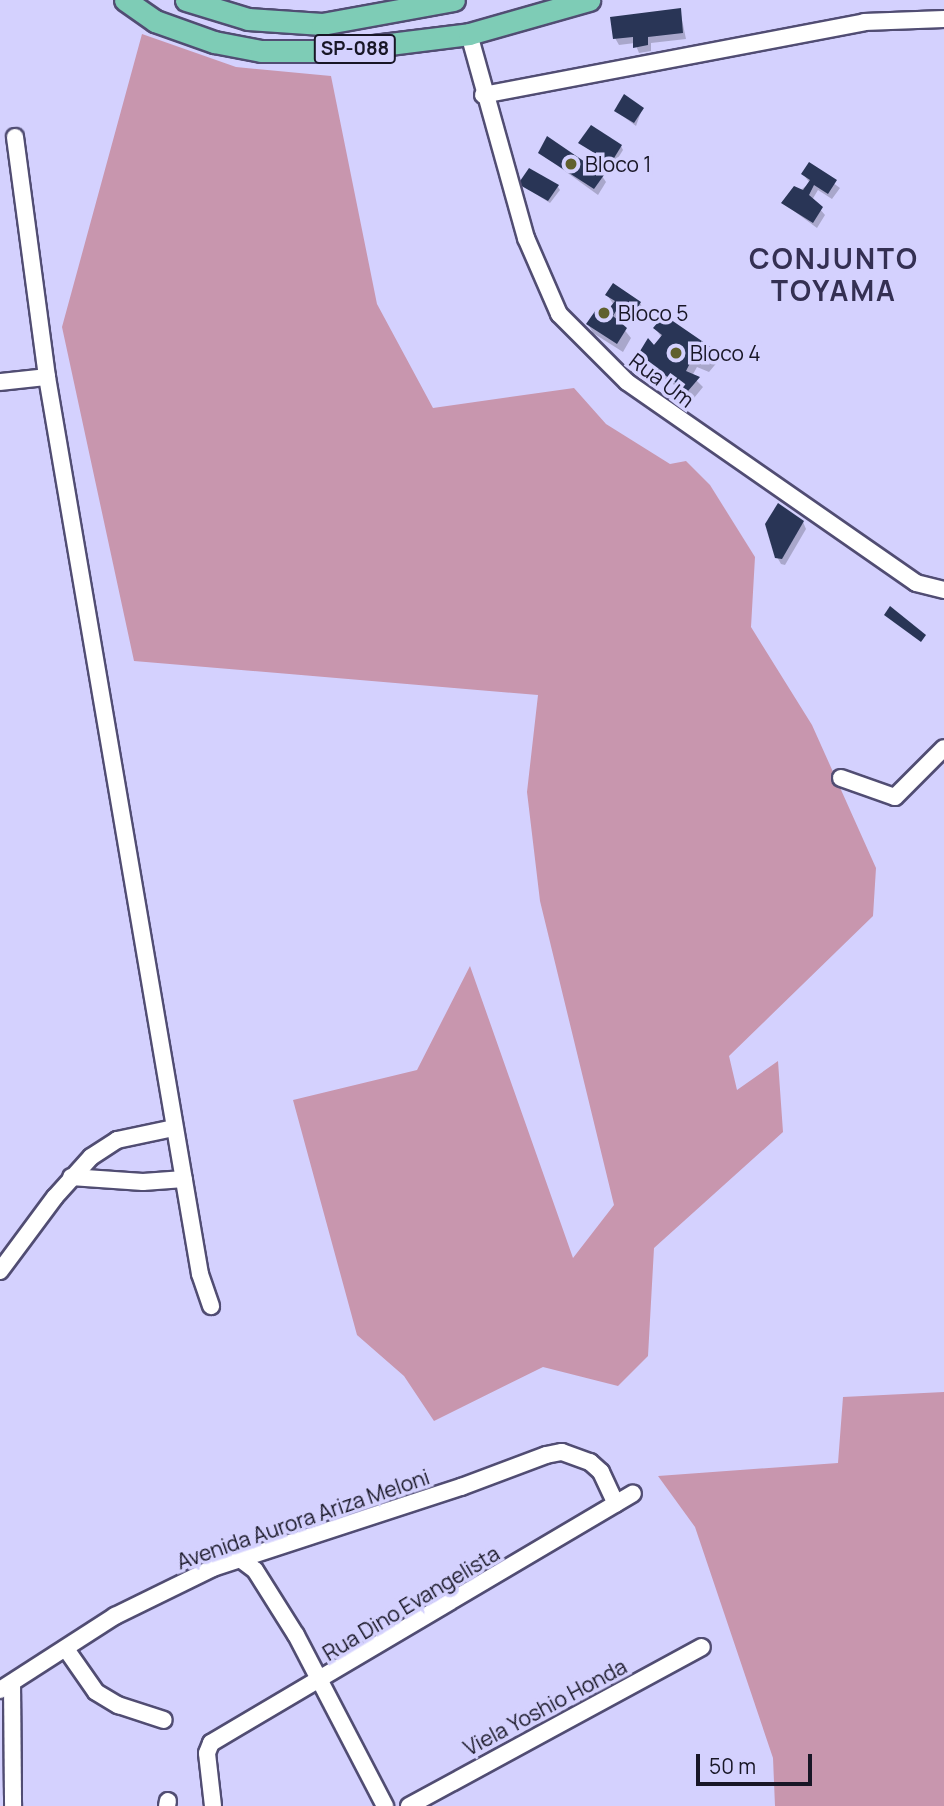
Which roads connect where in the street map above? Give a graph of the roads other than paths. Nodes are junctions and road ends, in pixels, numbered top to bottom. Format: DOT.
graph roads {
  1 [pos="125,0"];
  2 [pos="186,0"];
  3 [pos="454,0"];
  4 [pos="589,0"];
  5 [pos="944,19"];
  6 [pos="469,34"];
  7 [pos="483,95"];
  8 [pos="15,137"];
  9 [pos="47,377"];
  10 [pos="0,382"];
  11 [pos="944,590"];
  12 [pos="944,748"];
  13 [pos="841,778"];
  14 [pos="174,1128"];
  15 [pos="71,1177"];
  16 [pos="184,1179"];
  17 [pos="0,1271"];
  18 [pos="211,1306"];
  19 [pos="633,1493"];
  20 [pos="616,1504"];
  21 [pos="243,1561"];
  22 [pos="702,1647"];
  23 [pos="66,1649"];
  24 [pos="323,1680"];
  25 [pos="6,1686"];
  26 [pos="164,1720"];
  27 [pos="13,1806"];
  28 [pos="213,1806"];
  29 [pos="385,1806"];
  30 [pos="409,1806"];
  1 -- 6 [label="main road, SP-088"];
  2 -- 3 [label="main road, SP-088"];
  4 -- 6 [label="main road, SP-088"];
  5 -- 7 [label="street"];
  6 -- 7 [label="street, Rua Um"];
  7 -- 11 [label="street, Rua Um"];
  8 -- 9 [label="street"];
  9 -- 10 [label="street"];
  9 -- 14 [label="street"];
  12 -- 13 [label="street"];
  14 -- 15 [label="street"];
  14 -- 16 [label="street"];
  15 -- 16 [label="street"];
  15 -- 17 [label="street"];
  16 -- 18 [label="street"];
  19 -- 20 [label="street, Rua Dino Evangelista"];
  20 -- 21 [label="street, Avenida Aurora Ariza Meloni"];
  20 -- 24 [label="street, Rua Dino Evangelista"];
  21 -- 23 [label="street, Avenida Aurora Ariza Meloni"];
  21 -- 24 [label="street"];
  22 -- 30 [label="street, Viela Yoshio Honda"];
  23 -- 25 [label="street, Avenida Aurora Ariza Meloni"];
  23 -- 26 [label="street"];
  24 -- 28 [label="street, Rua Dino Evangelista"];
  24 -- 29 [label="street"];
  25 -- 27 [label="street"];
}
